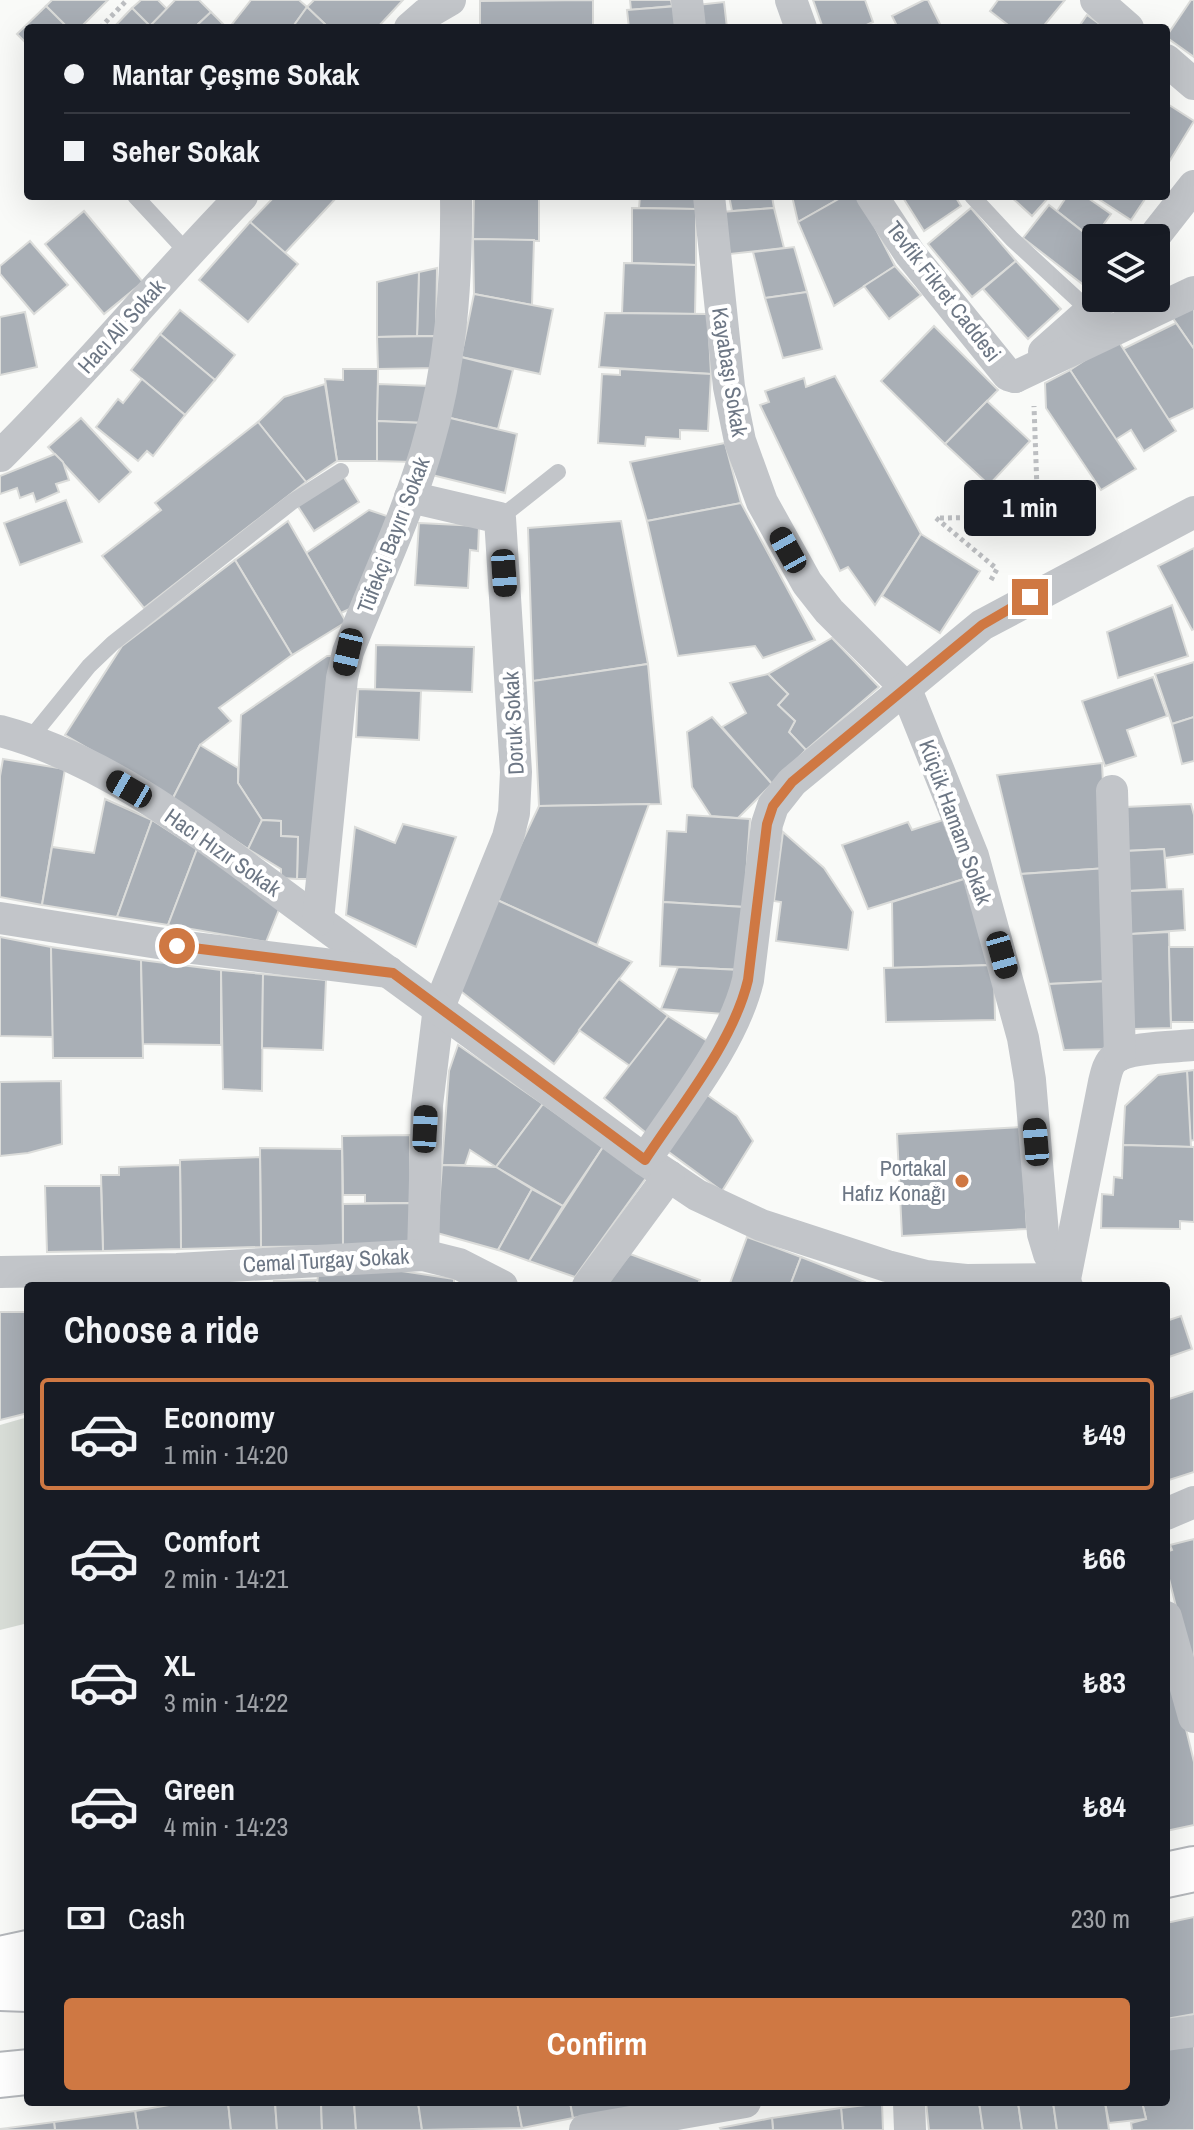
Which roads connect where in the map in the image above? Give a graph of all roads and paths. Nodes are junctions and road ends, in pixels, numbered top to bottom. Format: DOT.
graph roads {
  1 [pos="127,0"];
  2 [pos="453,0"];
  3 [pos="687,0"];
  4 [pos="791,0"];
  5 [pos="1096,0"];
  6 [pos="104,24"];
  7 [pos="415,24"];
  8 [pos="453,24"];
  9 [pos="690,24"];
  10 [pos="800,24"];
  11 [pos="1123,24"];
  12 [pos="1170,63"];
  13 [pos="1194,84"];
  14 [pos="1194,186"];
  15 [pos="139,200"];
  16 [pos="238,200"];
  17 [pos="456,200"];
  18 [pos="709,200"];
  19 [pos="875,200"];
  20 [pos="976,200"];
  21 [pos="1164,224"];
  22 [pos="187,252"];
  23 [pos="1194,292"];
  24 [pos="1082,293"];
  25 [pos="1089,312"];
  26 [pos="1024,373"];
  27 [pos="0,456"];
  28 [pos="341,471"];
  29 [pos="558,472"];
  30 [pos="410,497"];
  31 [pos="1194,512"];
  32 [pos="500,518"];
  33 [pos="990,581"];
  34 [pos="905,687"];
  35 [pos="15,735"];
  36 [pos="1112,791"];
  37 [pos="0,918"];
  38 [pos="318,920"];
  39 [pos="393,973"];
  40 [pos="439,1007"];
  41 [pos="1194,1045"];
  42 [pos="1120,1055"];
  43 [pos="657,1168"];
  44 [pos="423,1255"];
  45 [pos="0,1272"];
  46 [pos="884,1276"];
  47 [pos="494,1282"];
  48 [pos="590,1282"];
  49 [pos="1033,1282"];
  50 [pos="1065,1282"];
  51 [pos="1066,1282"];
  52 [pos="1194,1502"];
  53 [pos="1170,1512"];
  54 [pos="1170,1631"];
  55 [pos="1194,1717"];
  56 [pos="1194,1869"];
  57 [pos="1170,1874"];
  58 [pos="24,1954"];
  59 [pos="0,1959"];
  60 [pos="0,1988"];
  61 [pos="24,1989"];
  62 [pos="1194,2031"];
  63 [pos="1170,2034"];
  64 [pos="24,2072"];
  65 [pos="0,2075"];
  66 [pos="722,2106"];
  67 [pos="909,2106"];
  68 [pos="585,2130"];
  69 [pos="910,2130"];
  1 -- 6 [label="path"];
  2 -- 7 [label="street"];
  2 -- 8 [label="street"];
  3 -- 9 [label="street"];
  4 -- 10 [label="street"];
  5 -- 11 [label="street"];
  12 -- 13 [label="street"];
  14 -- 21 [label="street"];
  15 -- 22 [label="lane"];
  16 -- 22 [label="street, Hacı Ali Sokak"];
  17 -- 30 [label="street, Tüfekçi Bayırı Sokak"];
  18 -- 34 [label="street, Kayabaşı Sokak"];
  19 -- 26 [label="street, Tevfik Fikret Caddesi"];
  20 -- 24 [label="lane"];
  22 -- 27 [label="street, Hacı Ali Sokak"];
  23 -- 26 [label="street, Tevfik Fikret Caddesi"];
  25 -- 26 [label="street"];
  26 -- 33 [label="path"];
  28 -- 35 [label="lane"];
  29 -- 32 [label="lane"];
  30 -- 32 [label="street"];
  30 -- 38 [label="street, Tüfekçi Bayırı Sokak"];
  31 -- 34 [label="street"];
  32 -- 40 [label="street, Doruk Sokak"];
  34 -- 43 [label="street"];
  34 -- 50 [label="street, Küçük Hamam Sokak"];
  35 -- 38 [label="street, Hacı Hızır Sokak"];
  36 -- 42 [label="street"];
  37 -- 39 [label="street"];
  38 -- 39 [label="street, Hacı Hızır Sokak"];
  39 -- 40 [label="street, Hacı Hızır Sokak"];
  40 -- 43 [label="street, Hacı Hızır Sokak"];
  40 -- 44 [label="street, Doruk Sokak"];
  41 -- 42 [label="street"];
  42 -- 51 [label="street"];
  43 -- 46 [label="street, Hacı Hızır Sokak"];
  43 -- 48 [label="street"];
  44 -- 45 [label="street, Cemal Turgay Sokak"];
  44 -- 47 [label="street, Cemal Turgay Sokak"];
  46 -- 49 [label="street, Hacı Hızır Sokak"];
  52 -- 53 [label="street"];
  54 -- 55 [label="street"];
  56 -- 57 [label="main road"];
  58 -- 59 [label="main road"];
  60 -- 61 [label="main road"];
  62 -- 63 [label="street"];
  64 -- 65 [label="main road"];
  66 -- 68 [label="street"];
  67 -- 69 [label="street"];
}
